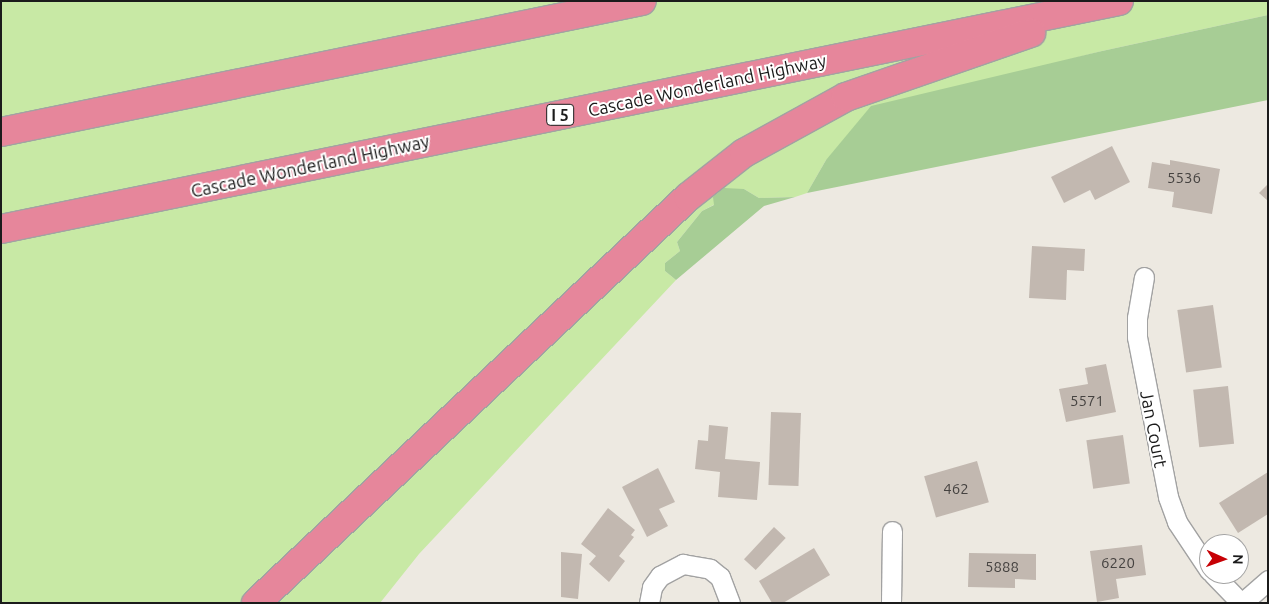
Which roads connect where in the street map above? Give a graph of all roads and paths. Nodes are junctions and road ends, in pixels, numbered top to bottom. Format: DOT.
graph roads {
  1 [pos="642,1"];
  2 [pos="1120,1"];
  3 [pos="1,132"];
  4 [pos="1,230"];
  5 [pos="1144,277"];
  6 [pos="892,532"];
  7 [pos="1199,555"];
  8 [pos="1268,580"];
  9 [pos="1223,584"];
  10 [pos="256,603"];
  11 [pos="649,603"];
  12 [pos="730,603"];
  13 [pos="891,603"];
  14 [pos="1241,603"];
  1 -- 3 [label="highway"];
  2 -- 4 [label="highway, Cascade Wonderland Highway / I 5"];
  2 -- 10 [label="highway"];
  5 -- 7 [label="street, Jan Court"];
  6 -- 13 [label="street"];
  8 -- 14 [label="street"];
  9 -- 14 [label="street"];
  11 -- 12 [label="street"];
}
